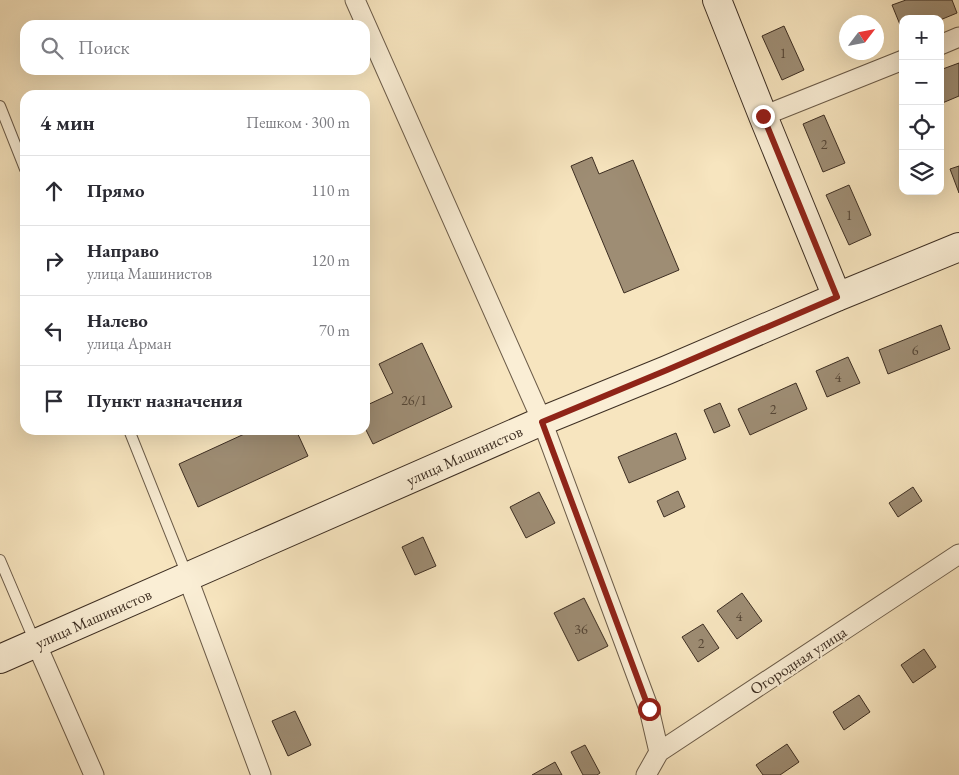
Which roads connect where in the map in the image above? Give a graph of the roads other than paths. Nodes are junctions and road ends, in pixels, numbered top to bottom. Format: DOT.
graph roads {
  1 [pos="355,0"];
  2 [pos="717,0"];
  3 [pos="364,20"];
  4 [pos="370,34"];
  5 [pos="959,37"];
  6 [pos="944,43"];
  7 [pos="899,62"];
  8 [pos="0,106"];
  9 [pos="763,116"];
  10 [pos="20,156"];
  11 [pos="959,246"];
  12 [pos="837,297"];
  13 [pos="542,422"];
  14 [pos="131,435"];
  15 [pos="959,554"];
  16 [pos="0,560"];
  17 [pos="187,576"];
  18 [pos="36,643"];
  19 [pos="0,659"];
  20 [pos="659,752"];
  21 [pos="94,775"];
  22 [pos="261,775"];
  23 [pos="646,775"];
  1 -- 3 [label="street"];
  2 -- 9 [label="street"];
  4 -- 13 [label="street"];
  5 -- 6 [label="street"];
  7 -- 9 [label="street"];
  8 -- 10 [label="lane"];
  9 -- 12 [label="street"];
  11 -- 12 [label="street, улица Машинистов"];
  12 -- 13 [label="street, улица Машинистов"];
  13 -- 17 [label="street, улица Машинистов"];
  13 -- 20 [label="street"];
  14 -- 17 [label="lane"];
  15 -- 20 [label="street, Огородная улица"];
  16 -- 18 [label="lane"];
  17 -- 18 [label="street, улица Машинистов"];
  17 -- 22 [label="street"];
  18 -- 19 [label="street, улица Машинистов"];
  18 -- 21 [label="street"];
  20 -- 23 [label="street, Огородная улица"];
}
